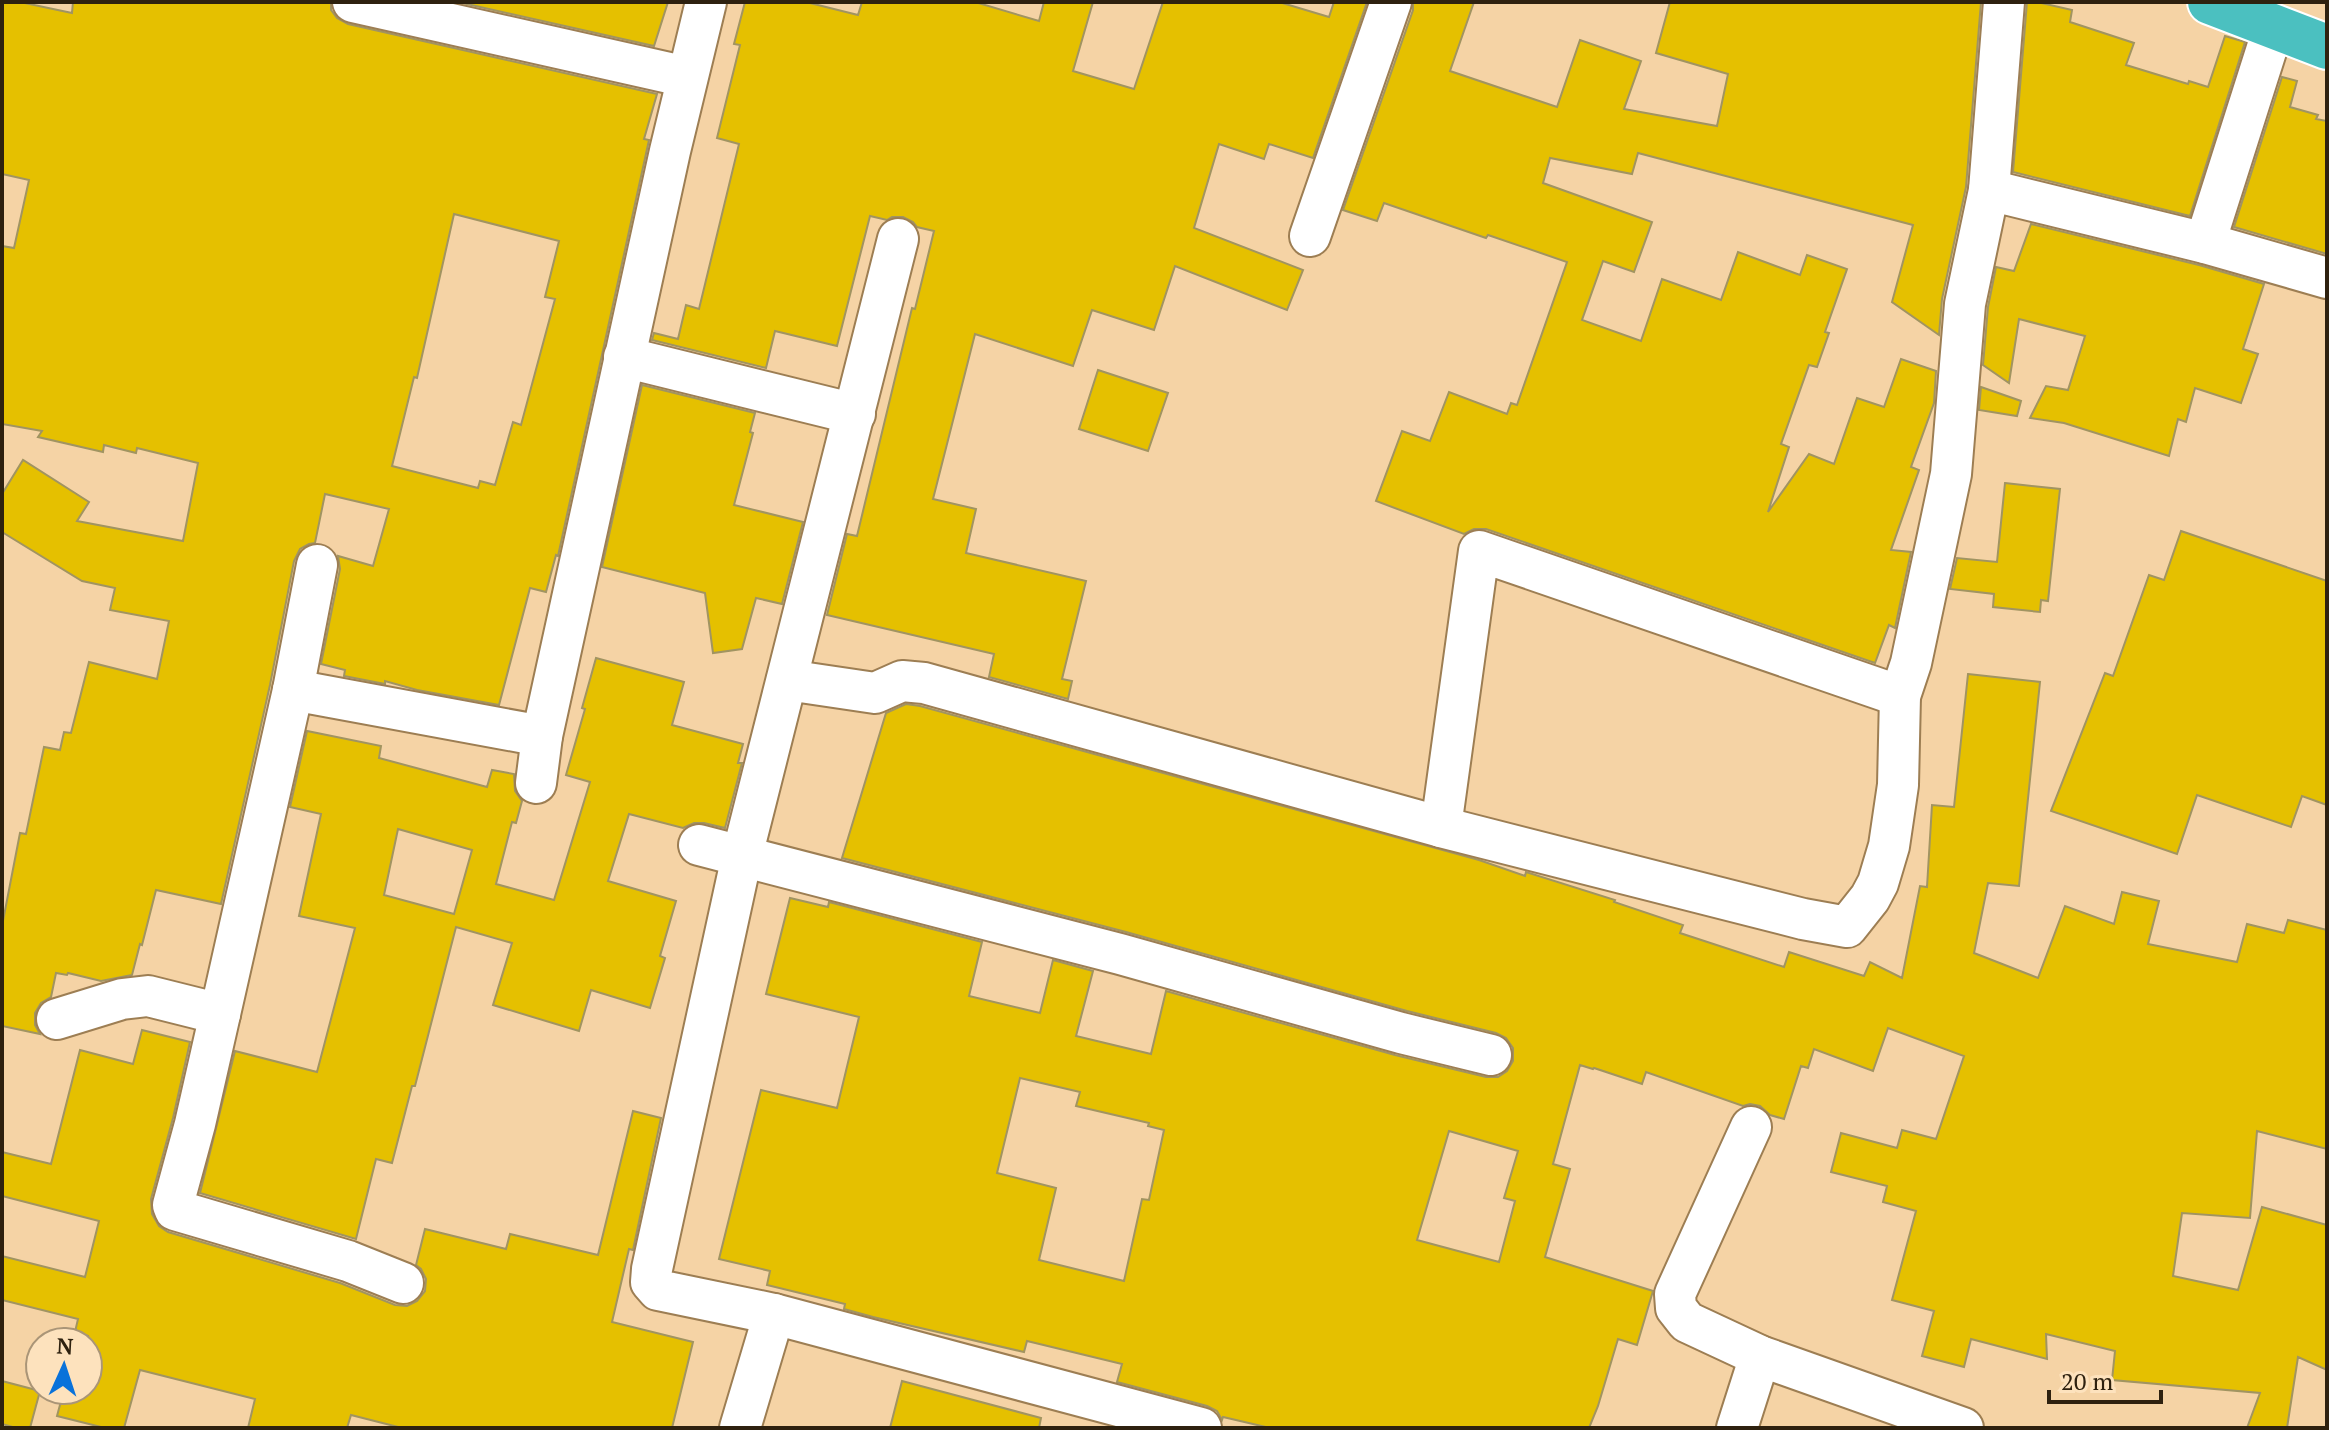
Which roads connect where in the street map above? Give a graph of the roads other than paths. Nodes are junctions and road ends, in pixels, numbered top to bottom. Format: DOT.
graph roads {
  1 [pos="353,2"];
  2 [pos="706,2"];
  3 [pos="1391,2"];
  4 [pos="2004,2"];
  5 [pos="2210,2"];
  6 [pos="2274,26"];
  7 [pos="2327,47"];
  8 [pos="687,77"];
  9 [pos="1989,190"];
  10 [pos="1310,236"];
  11 [pos="898,239"];
  12 [pos="2205,243"];
  13 [pos="2327,278"];
  14 [pos="624,357"];
  15 [pos="855,414"];
  16 [pos="317,565"];
  17 [pos="787,680"];
  18 [pos="293,690"];
  19 [pos="1900,696"];
  20 [pos="542,736"];
  21 [pos="536,783"];
  22 [pos="1441,827"];
  23 [pos="699,845"];
  24 [pos="742,856"];
  25 [pos="220,1014"];
  26 [pos="57,1019"];
  27 [pos="1491,1055"];
  28 [pos="1751,1127"];
  29 [pos="403,1283"];
  30 [pos="774,1314"];
  31 [pos="1760,1356"];
  32 [pos="740,1428"];
  33 [pos="1201,1428"];
  34 [pos="1737,1428"];
  35 [pos="1963,1428"];
  1 -- 8 [label="street"];
  2 -- 8 [label="street"];
  3 -- 10 [label="street"];
  4 -- 9 [label="street"];
  5 -- 6 [label="highway"];
  6 -- 7 [label="highway"];
  6 -- 12 [label="street"];
  8 -- 14 [label="street"];
  9 -- 12 [label="street"];
  9 -- 19 [label="street"];
  11 -- 15 [label="street"];
  12 -- 13 [label="street"];
  14 -- 15 [label="street"];
  14 -- 20 [label="street"];
  15 -- 17 [label="street"];
  16 -- 18 [label="street"];
  17 -- 22 [label="street"];
  17 -- 24 [label="street"];
  18 -- 20 [label="street"];
  18 -- 25 [label="street"];
  19 -- 22 [label="street"];
  19 -- 22 [label="street"];
  20 -- 21 [label="street"];
  23 -- 24 [label="street"];
  24 -- 27 [label="street"];
  24 -- 30 [label="street"];
  25 -- 26 [label="street"];
  25 -- 29 [label="street"];
  28 -- 31 [label="street"];
  30 -- 32 [label="street"];
  30 -- 33 [label="street"];
  31 -- 34 [label="street"];
  31 -- 35 [label="street"];
}
